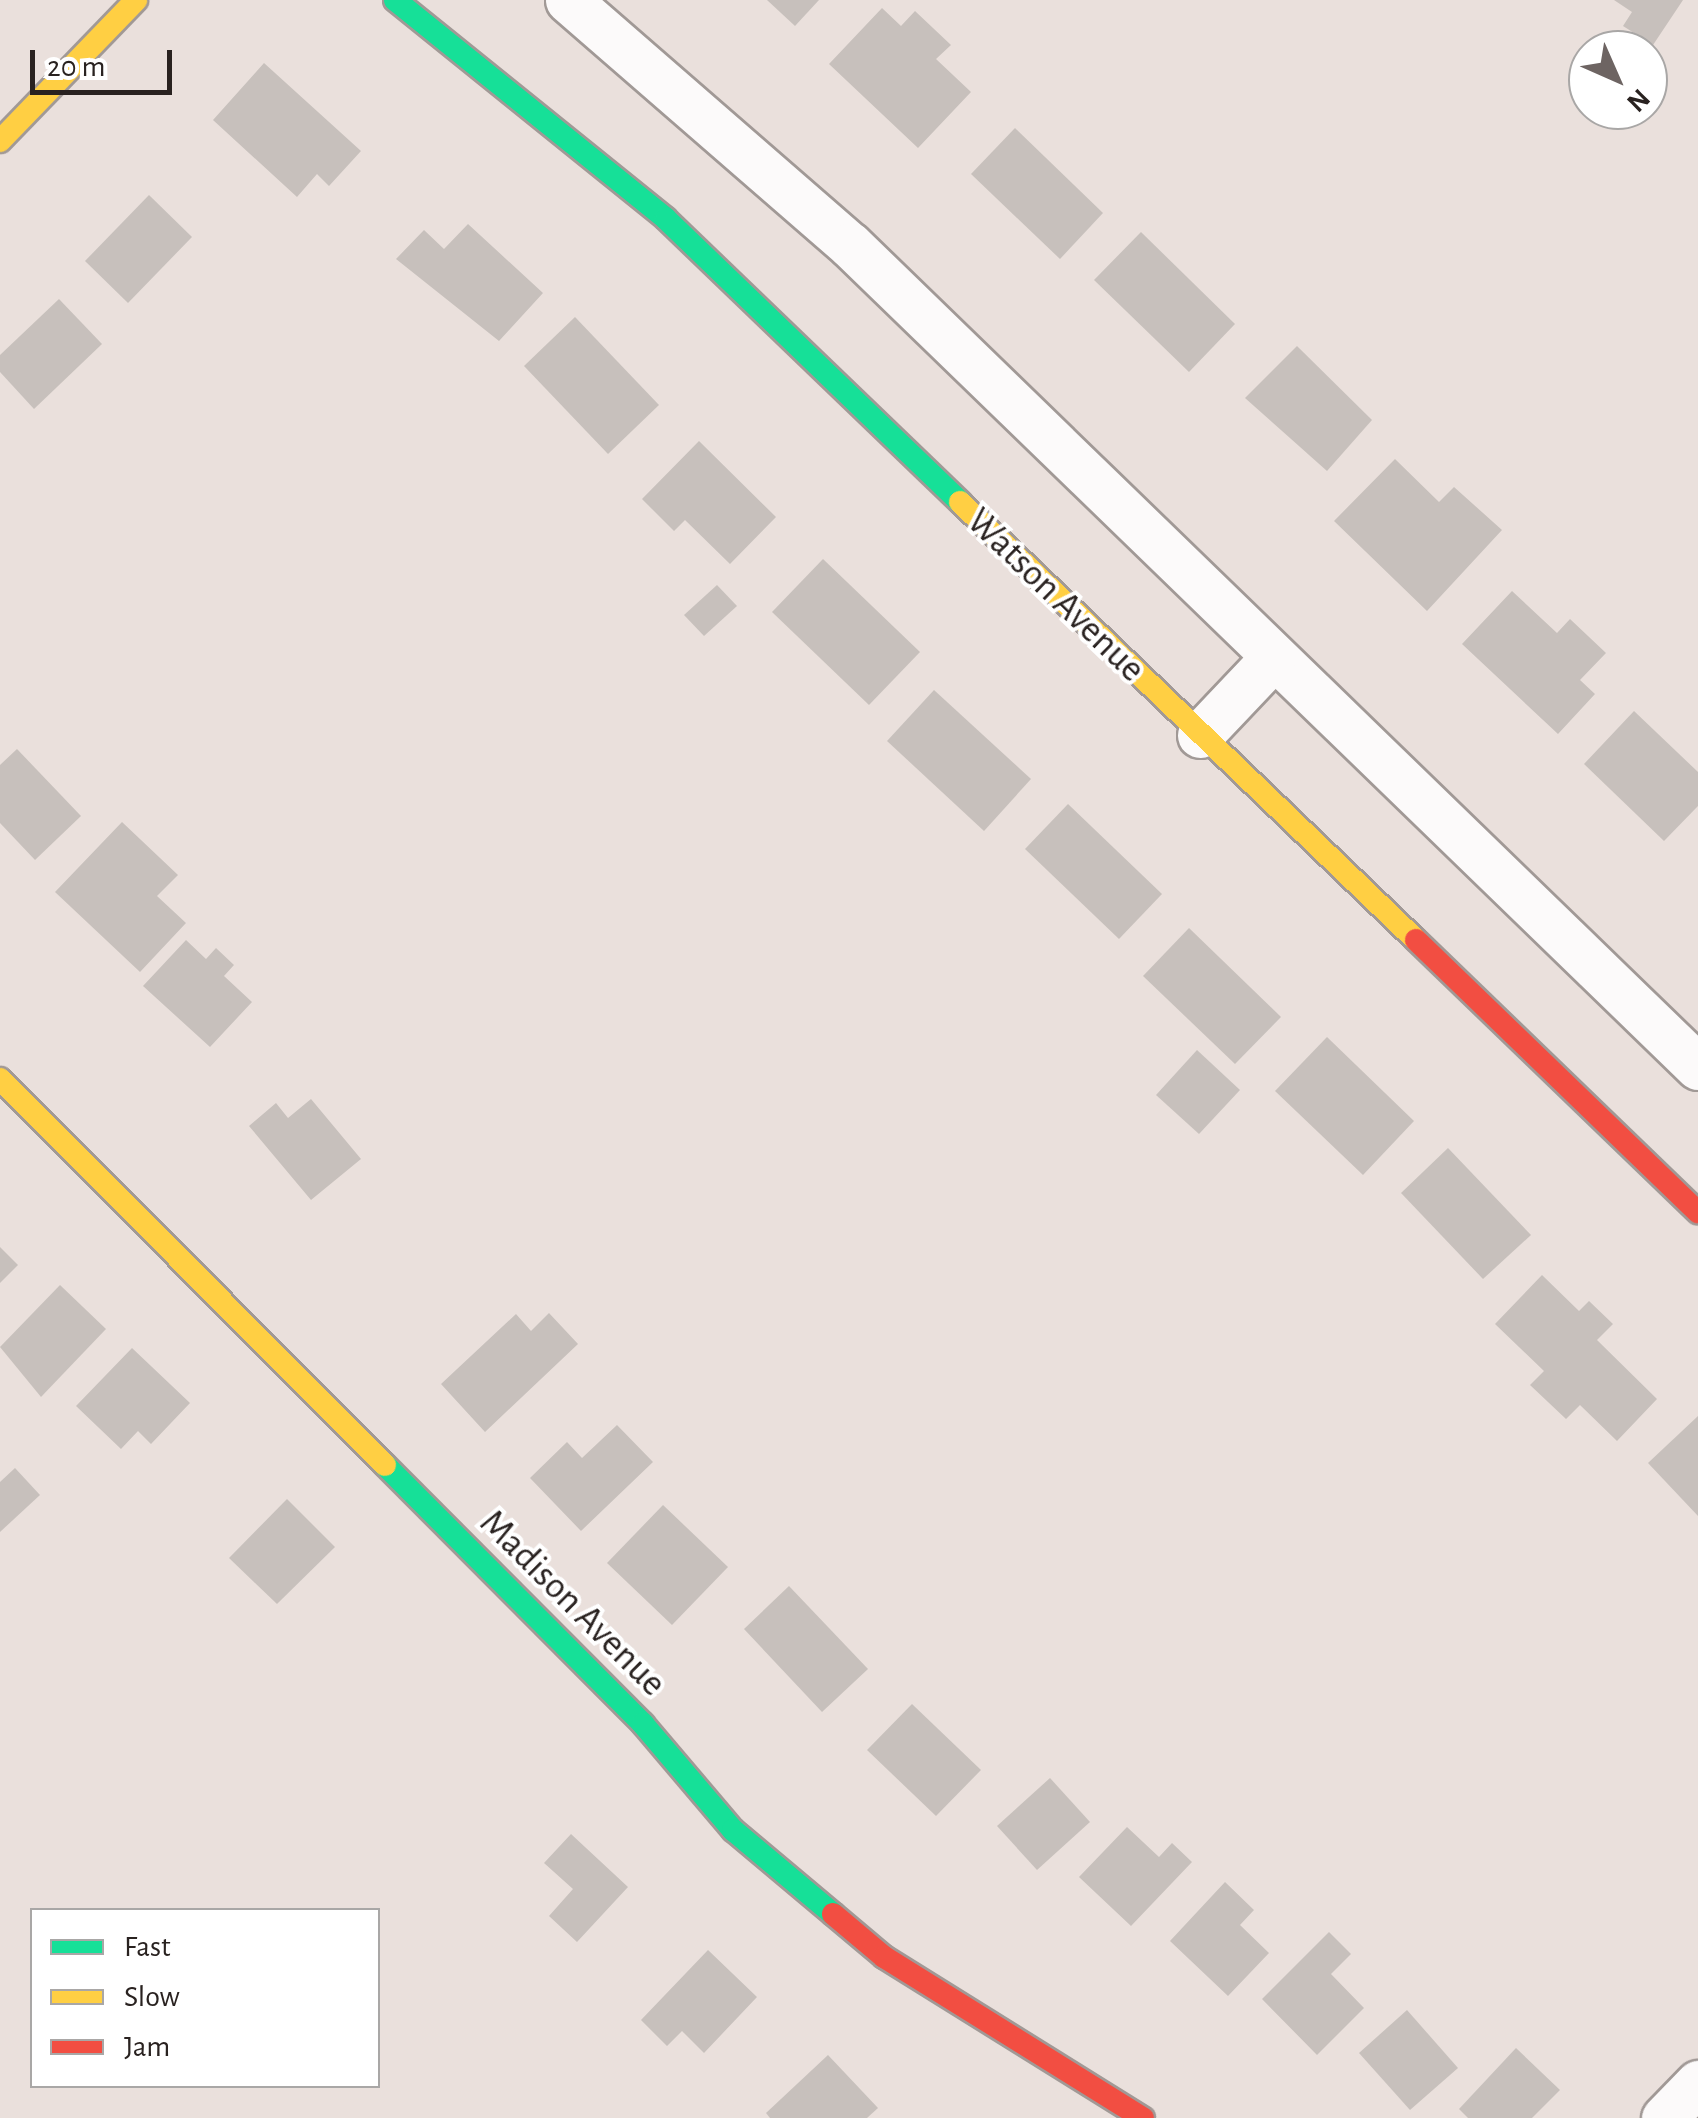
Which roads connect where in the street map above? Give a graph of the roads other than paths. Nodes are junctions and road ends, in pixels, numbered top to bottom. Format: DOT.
graph roads {
  1 [pos="136,0"];
  2 [pos="394,0"];
  3 [pos="568,0"];
  4 [pos="0,141"];
  5 [pos="1273,658"];
  6 [pos="1200,735"];
  7 [pos="1698,1067"];
  8 [pos="0,1079"];
  9 [pos="1698,1212"];
  10 [pos="1698,2083"];
  11 [pos="1142,2118"];
  12 [pos="1664,2118"];
  1 -- 4 [label="street"];
  2 -- 6 [label="street, Watson Avenue"];
  3 -- 5 [label="street"];
  5 -- 6 [label="street"];
  5 -- 7 [label="street"];
  6 -- 9 [label="street, Watson Avenue"];
  8 -- 11 [label="street, Madison Avenue"];
  10 -- 12 [label="street"];
}
